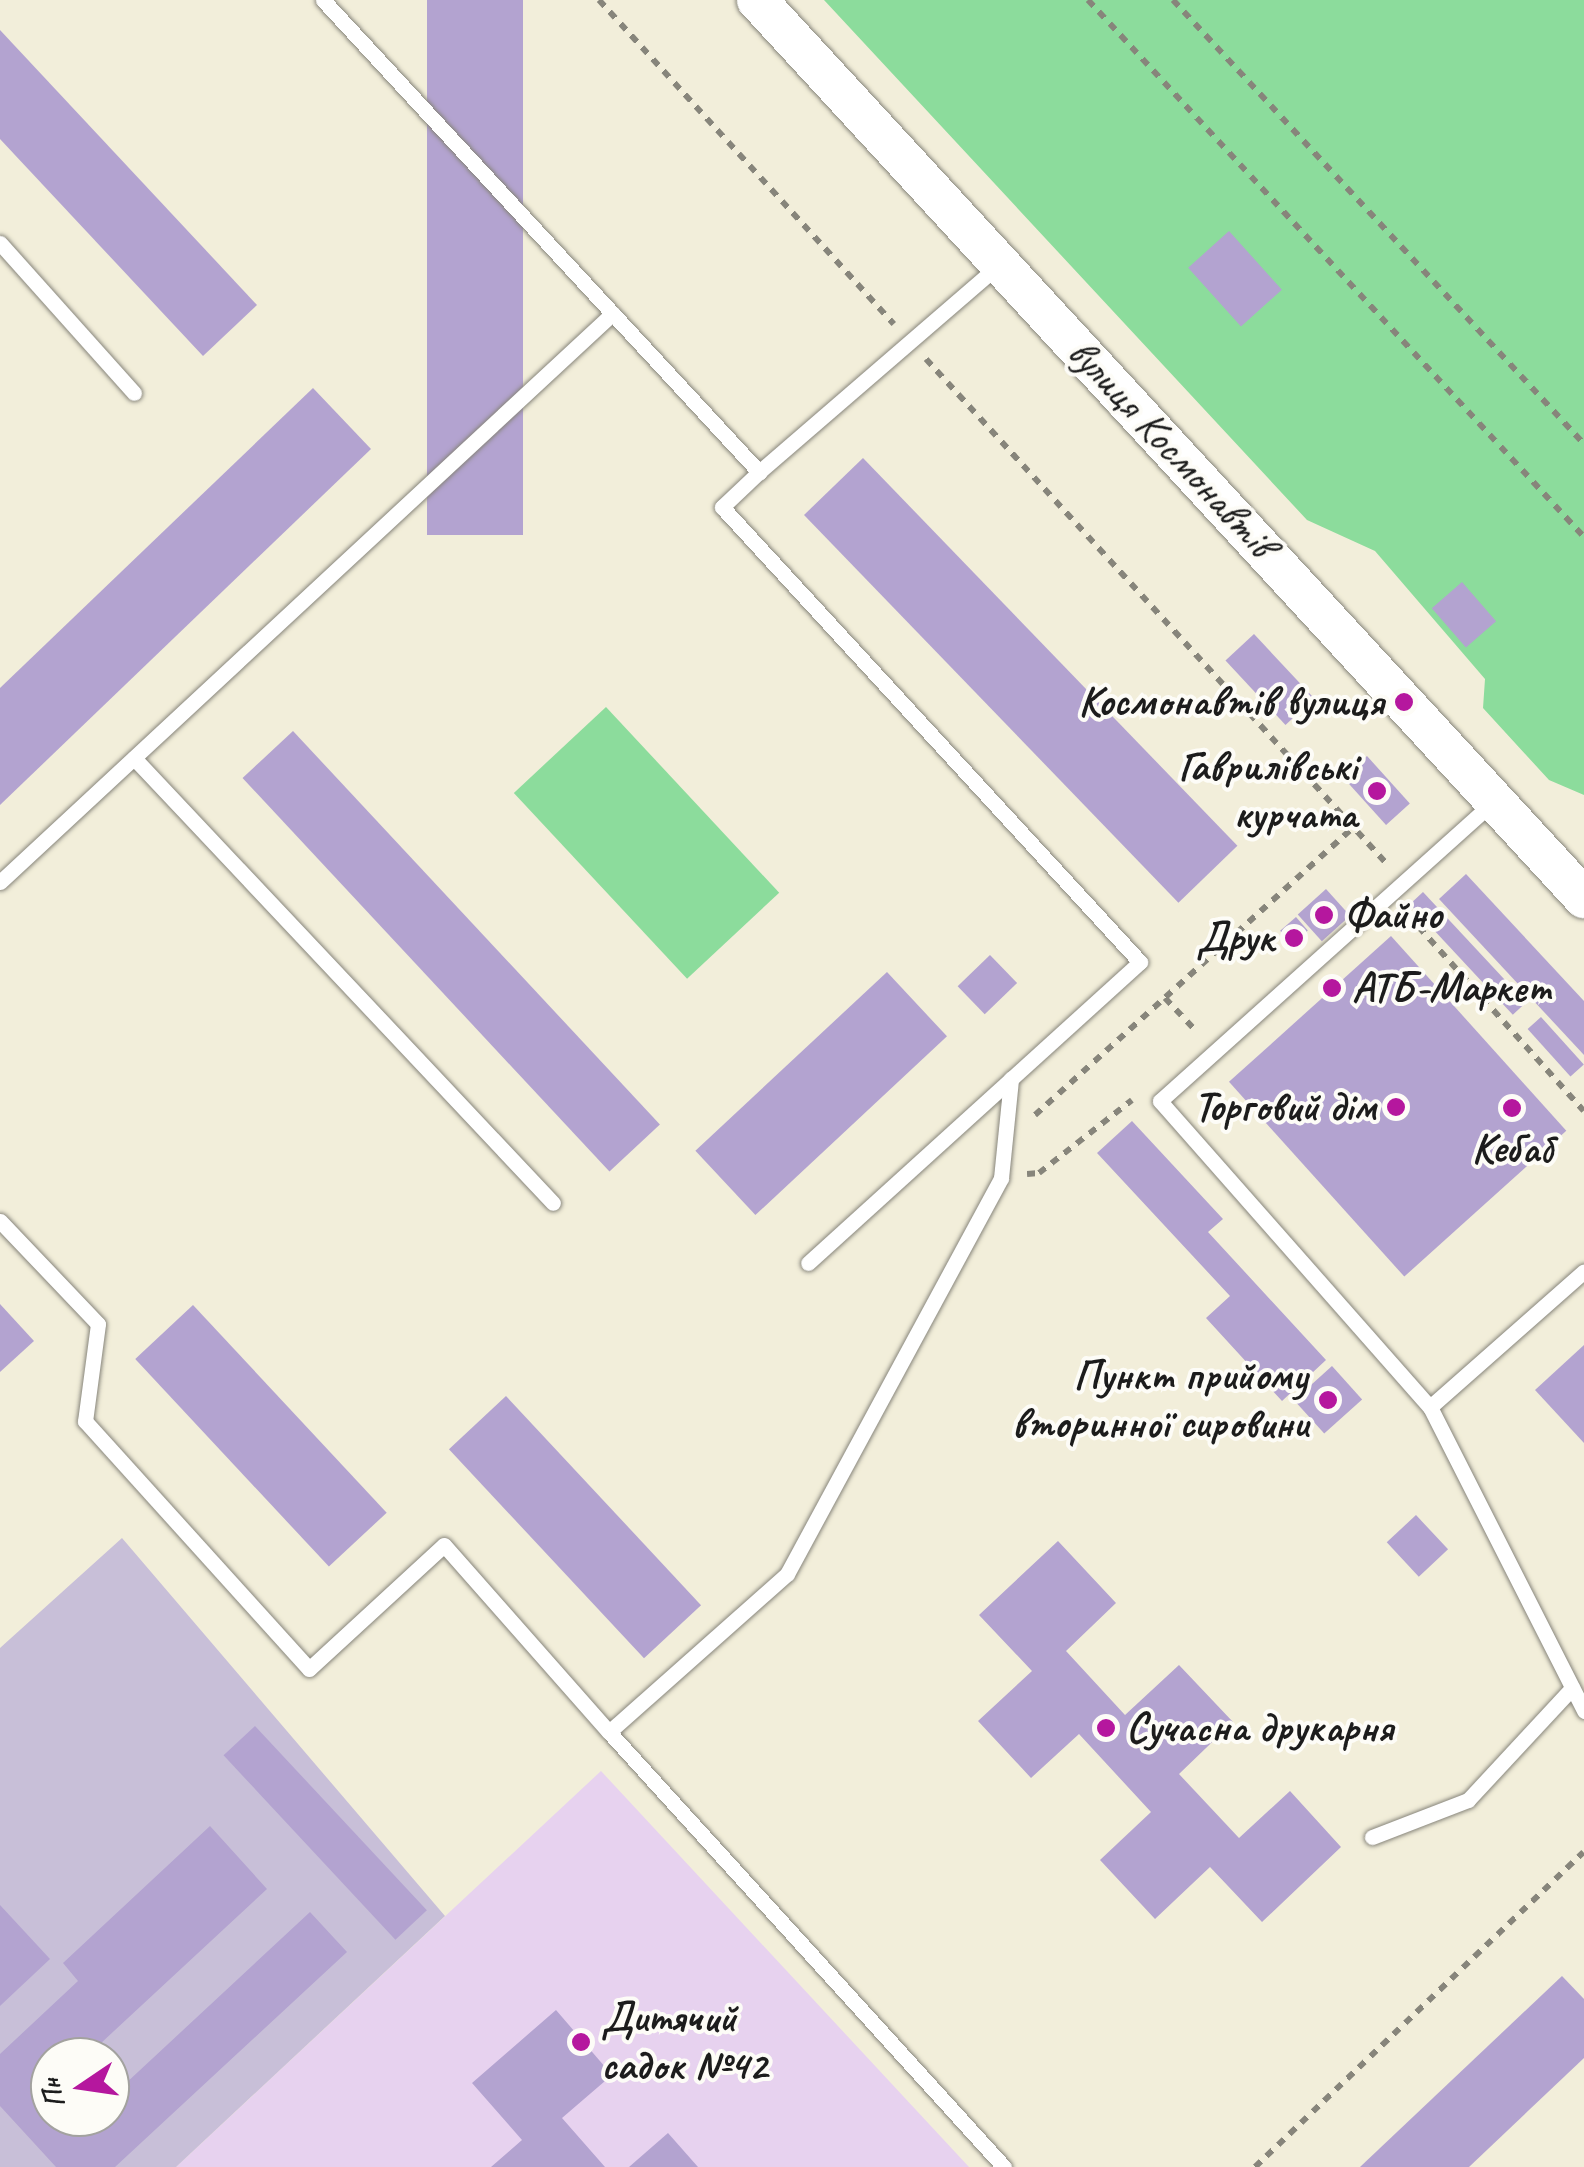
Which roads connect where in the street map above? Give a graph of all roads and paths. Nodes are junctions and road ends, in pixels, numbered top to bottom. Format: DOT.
graph roads {
  1 [pos="323,0"];
  2 [pos="599,0"];
  3 [pos="757,0"];
  4 [pos="1088,0"];
  5 [pos="1173,0"];
  6 [pos="0,243"];
  7 [pos="1001,263"];
  8 [pos="612,313"];
  9 [pos="912,344"];
  10 [pos="134,393"];
  11 [pos="1584,444"];
  12 [pos="759,472"];
  13 [pos="1584,537"];
  14 [pos="134,758"];
  15 [pos="1496,799"];
  16 [pos="1353,828"];
  17 [pos="0,882"];
  18 [pos="1404,883"];
  19 [pos="1580,887"];
  20 [pos="1164,998"];
  21 [pos="1215,1051"];
  22 [pos="1011,1079"];
  23 [pos="1160,1101"];
  24 [pos="1584,1112"];
  25 [pos="1004,1143"];
  26 [pos="1039,1173"];
  27 [pos="553,1202"];
  28 [pos="0,1221"];
  29 [pos="808,1263"];
  30 [pos="1584,1271"];
  31 [pos="1430,1407"];
  32 [pos="1572,1688"];
  33 [pos="1584,1711"];
  34 [pos="609,1732"];
  35 [pos="1372,1837"];
  36 [pos="1584,1852"];
  37 [pos="1004,2167"];
  38 [pos="1255,2167"];
  1 -- 8 [label="lane"];
  2 -- 9 [label="path"];
  3 -- 7 [label="street, вулиця Космонавтів"];
  4 -- 13 [label="path"];
  5 -- 11 [label="path"];
  6 -- 10 [label="lane"];
  7 -- 9 [label="lane"];
  7 -- 15 [label="street, вулиця Космонавтів"];
  8 -- 12 [label="lane"];
  8 -- 14 [label="lane"];
  9 -- 12 [label="lane"];
  9 -- 16 [label="path"];
  12 -- 22 [label="lane"];
  14 -- 17 [label="lane"];
  14 -- 27 [label="lane"];
  15 -- 18 [label="lane"];
  15 -- 19 [label="street, вулиця Космонавтів"];
  16 -- 18 [label="path"];
  16 -- 20 [label="path"];
  18 -- 21 [label="lane"];
  18 -- 24 [label="path"];
  20 -- 21 [label="path"];
  20 -- 25 [label="path"];
  21 -- 23 [label="lane"];
  22 -- 25 [label="lane"];
  22 -- 29 [label="lane"];
  23 -- 26 [label="path"];
  23 -- 31 [label="lane"];
  25 -- 34 [label="lane"];
  28 -- 34 [label="lane"];
  30 -- 31 [label="lane"];
  31 -- 32 [label="lane"];
  32 -- 33 [label="lane"];
  32 -- 35 [label="lane"];
  34 -- 37 [label="lane"];
  36 -- 38 [label="path"];
}
